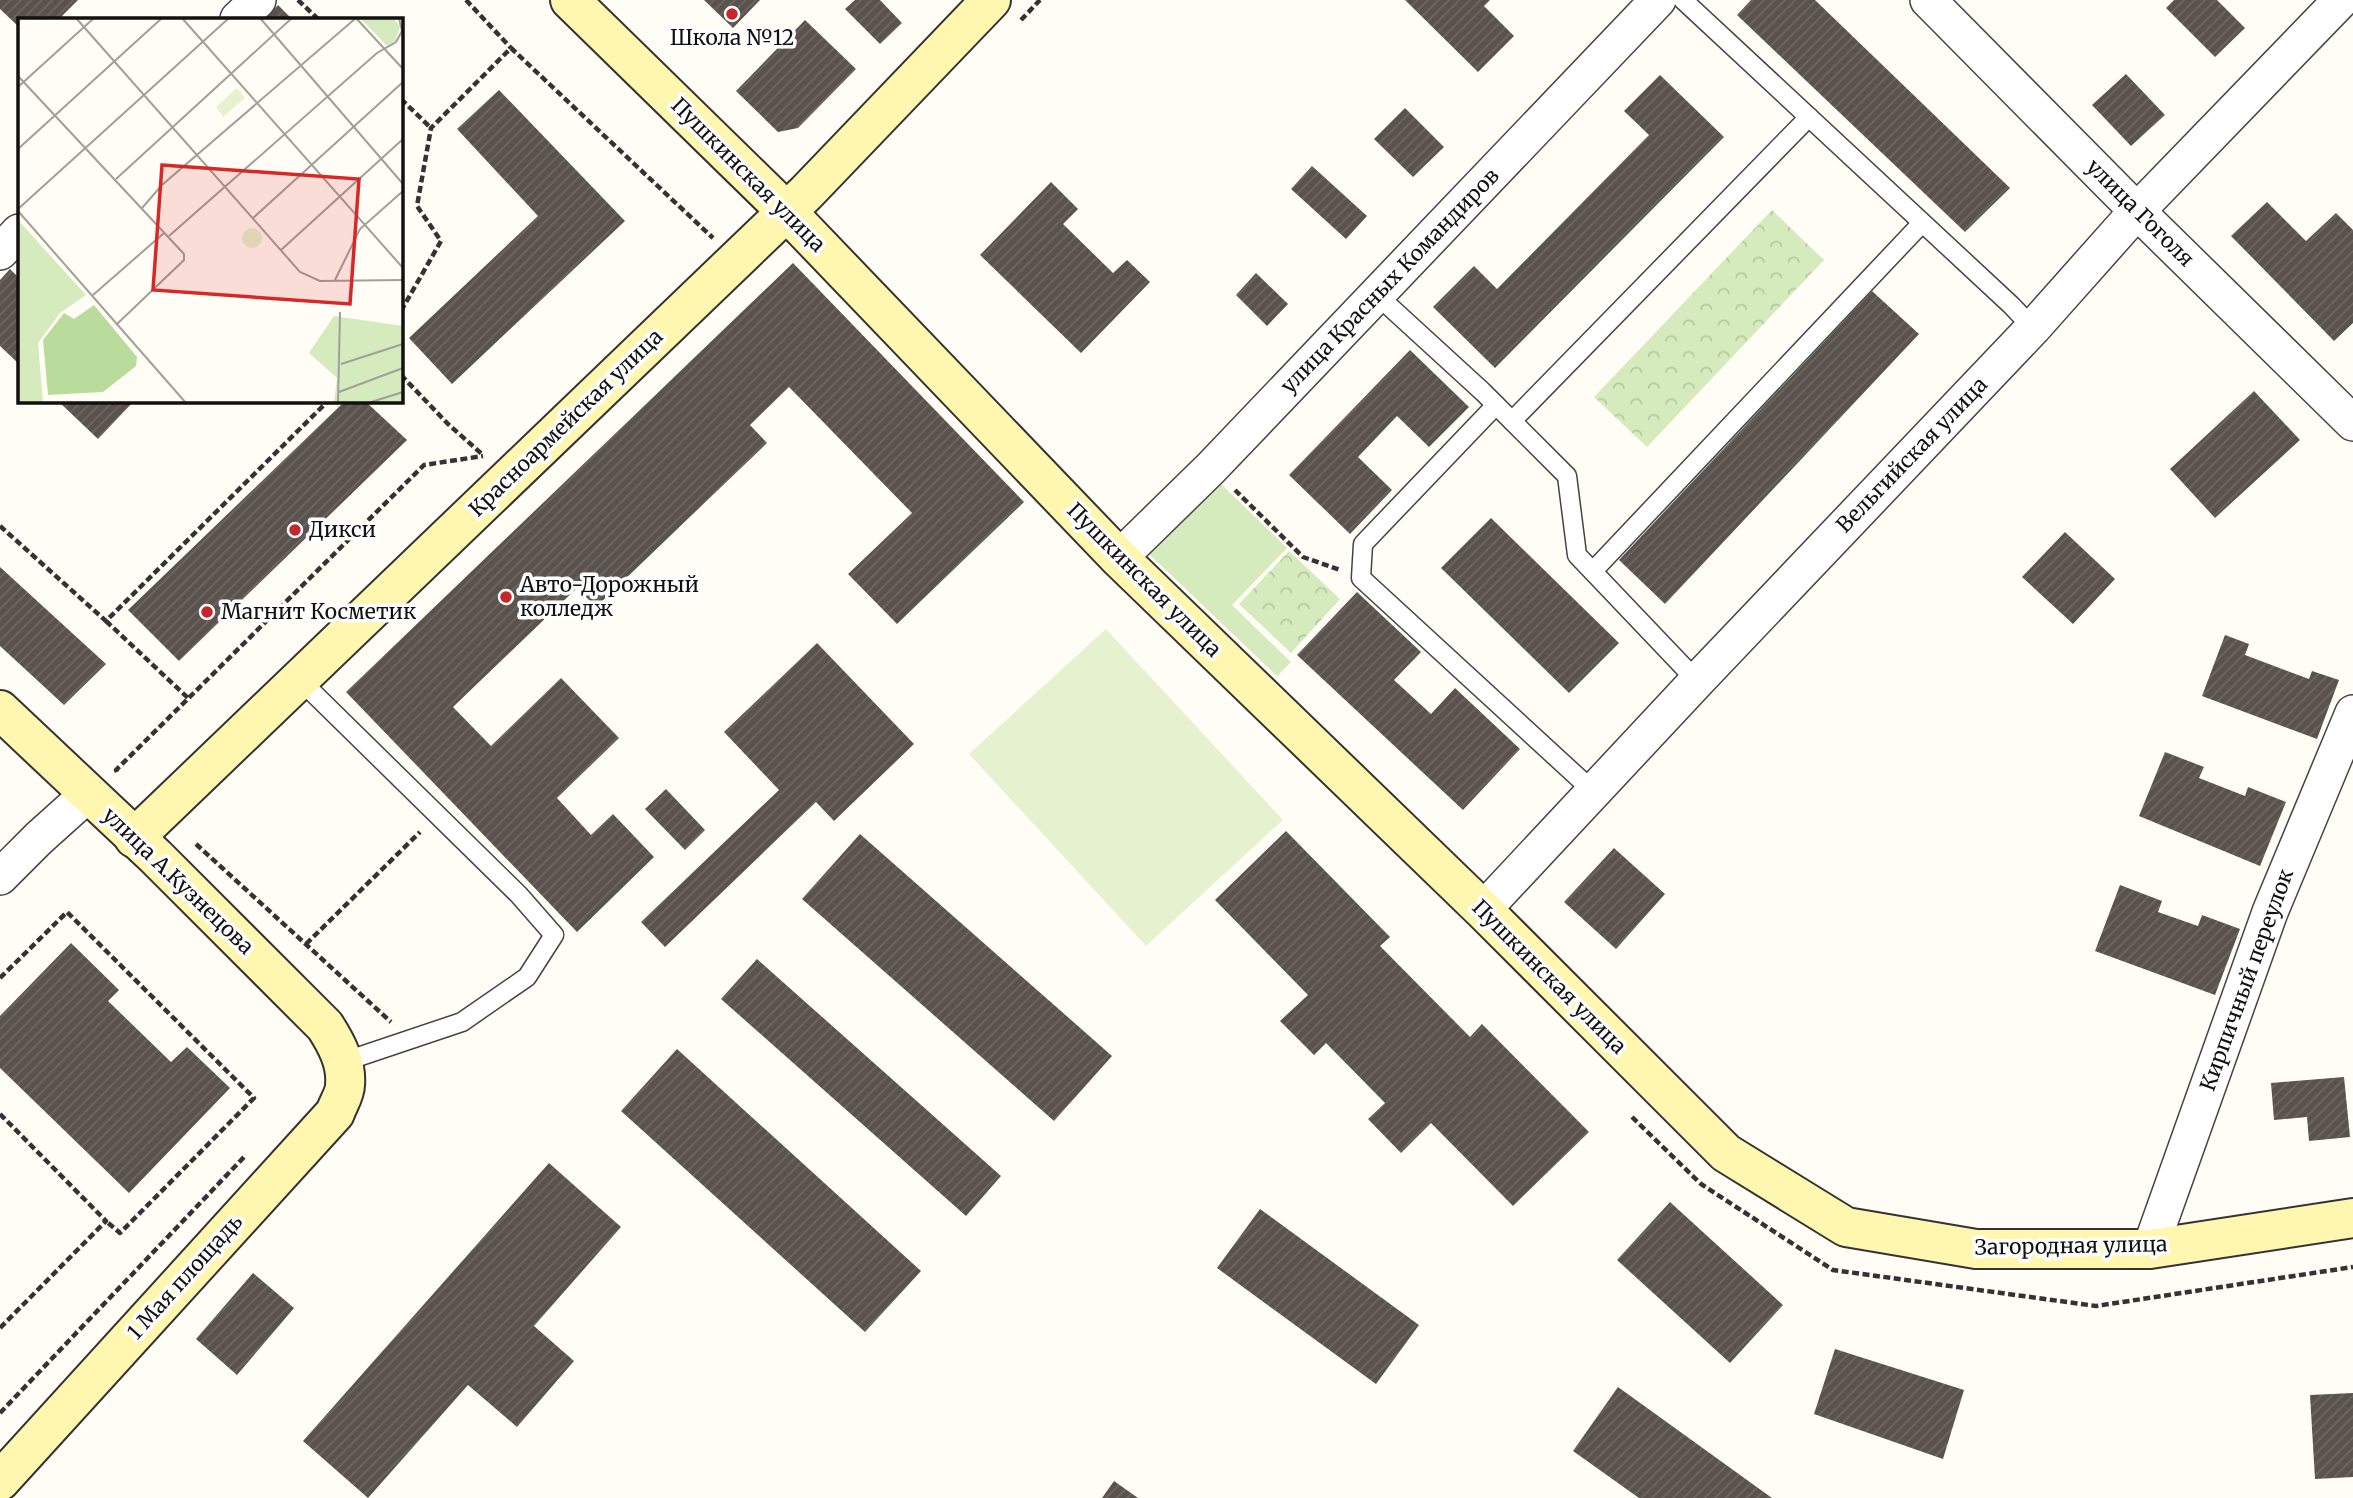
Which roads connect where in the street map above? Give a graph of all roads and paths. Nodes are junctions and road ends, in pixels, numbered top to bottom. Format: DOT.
graph roads {
  1 [pos="258,0"];
  2 [pos="298,0"];
  3 [pos="466,0"];
  4 [pos="570,0"];
  5 [pos="990,0"];
  6 [pos="1658,0"];
  7 [pos="1684,0"];
  8 [pos="1928,0"];
  9 [pos="2341,0"];
  10 [pos="239,18"];
  11 [pos="317,18"];
  12 [pos="511,48"];
  13 [pos="402,100"];
  14 [pos="1809,117"];
  15 [pos="431,128"];
  16 [pos="2137,211"];
  17 [pos="787,212"];
  18 [pos="1923,223"];
  19 [pos="18,233"];
  20 [pos="0,252"];
  21 [pos="736,260"];
  22 [pos="1377,295"];
  23 [pos="402,309"];
  24 [pos="2033,328"];
  25 [pos="402,376"];
  26 [pos="327,402"];
  27 [pos="1496,405"];
  28 [pos="1512,421"];
  29 [pos="2353,423"];
  30 [pos="1211,468"];
  31 [pos="0,526"];
  32 [pos="1119,558"];
  33 [pos="1593,572"];
  34 [pos="1361,578"];
  35 [pos="106,621"];
  36 [pos="299,679"];
  37 [pos="1697,681"];
  38 [pos="188,698"];
  39 [pos="0,710"];
  40 [pos="2353,713"];
  41 [pos="102,782"];
  42 [pos="1594,792"];
  43 [pos="436,815"];
  44 [pos="145,848"];
  45 [pos="0,877"];
  46 [pos="1483,910"];
  47 [pos="306,944"];
  48 [pos="0,978"];
  49 [pos="410,1040"];
  50 [pos="343,1062"];
  51 [pos="0,1114"];
  52 [pos="251,1150"];
  53 [pos="1726,1153"];
  54 [pos="2353,1218"];
  55 [pos="106,1221"];
  56 [pos="2150,1249"];
  57 [pos="0,1328"];
  58 [pos="0,1413"];
  59 [pos="0,1481"];
  1 -- 10 [label="street"];
  2 -- 11 [label="path"];
  3 -- 12 [label="path"];
  4 -- 17 [label="main road, Пушкинская улица"];
  5 -- 17 [label="main road, Красноармейская улица"];
  6 -- 22 [label="street, улица Красных Командиров"];
  7 -- 14 [label="lane"];
  8 -- 16 [label="street, улица Гоголя"];
  9 -- 16 [label="street, Вельгийская улица"];
  12 -- 15 [label="path"];
  12 -- 21 [label="path"];
  13 -- 15 [label="path"];
  14 -- 18 [label="lane"];
  14 -- 28 [label="lane"];
  15 -- 23 [label="path"];
  16 -- 24 [label="street, Вельгийская улица"];
  16 -- 29 [label="street, улица Гоголя"];
  17 -- 21 [label="main road, Красноармейская улица"];
  17 -- 32 [label="main road, Пушкинская улица"];
  18 -- 24 [label="lane"];
  18 -- 33 [label="lane"];
  19 -- 20 [label="street"];
  21 -- 36 [label="main road, Красноармейская улица"];
  22 -- 27 [label="lane"];
  22 -- 30 [label="street, улица Красных Командиров"];
  24 -- 37 [label="street, Вельгийская улица"];
  25 -- 38 [label="path"];
  26 -- 35 [label="path"];
  27 -- 28 [label="lane"];
  27 -- 34 [label="lane"];
  28 -- 33 [label="lane"];
  30 -- 32 [label="street, улица Красных Командиров"];
  30 -- 34 [label="path"];
  31 -- 35 [label="path"];
  32 -- 46 [label="main road, Пушкинская улица"];
  33 -- 37 [label="lane"];
  34 -- 42 [label="lane"];
  35 -- 38 [label="path"];
  36 -- 43 [label="lane"];
  36 -- 44 [label="main road, Красноармейская улица"];
  37 -- 42 [label="street, Вельгийская улица"];
  38 -- 41 [label="path"];
  39 -- 41 [label="main road, улица А.Кузнецова"];
  40 -- 56 [label="street, Кирпичный переулок"];
  41 -- 44 [label="main road, улица А.Кузнецова"];
  41 -- 45 [label="street"];
  42 -- 46 [label="street, Вельгийская улица"];
  43 -- 47 [label="path"];
  43 -- 49 [label="lane"];
  44 -- 47 [label="path"];
  44 -- 50 [label="main road, улица А.Кузнецова"];
  46 -- 53 [label="main road, Пушкинская улица"];
  47 -- 49 [label="path"];
  48 -- 55 [label="path"];
  49 -- 50 [label="lane"];
  50 -- 59 [label="main road, 1 Мая площадь"];
  51 -- 55 [label="path"];
  52 -- 58 [label="path"];
  53 -- 56 [label="main road, Загородная улица"];
  54 -- 56 [label="main road, Загородная улица"];
  55 -- 57 [label="path"];
}
